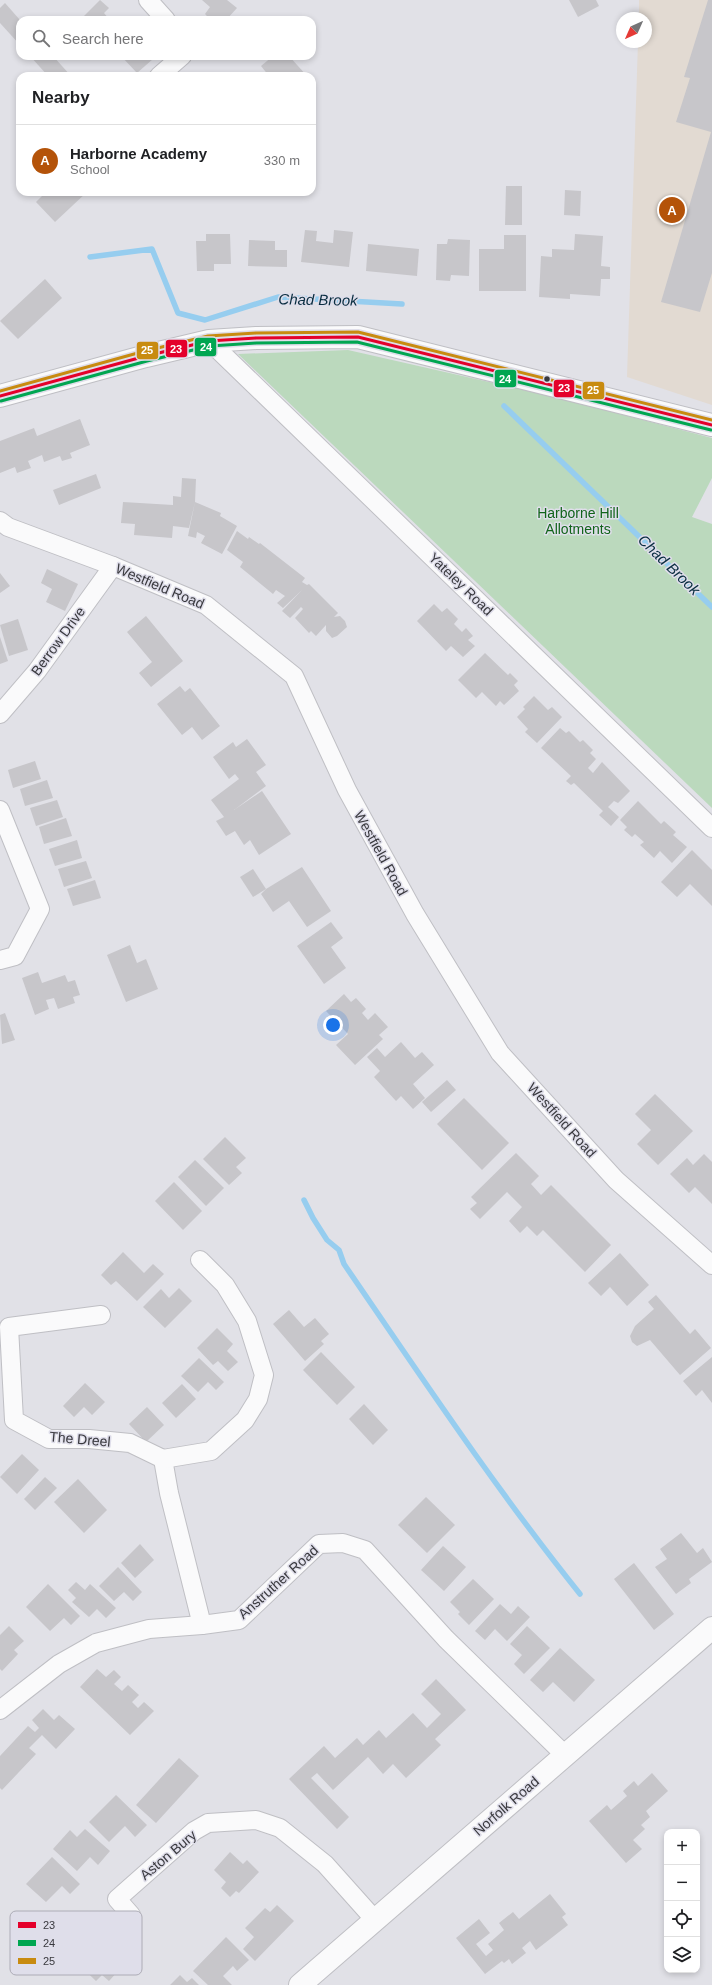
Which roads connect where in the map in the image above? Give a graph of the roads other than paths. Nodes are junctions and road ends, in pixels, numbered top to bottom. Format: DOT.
graph roads {
  1 [pos="148,0"];
  2 [pos="162,16"];
  3 [pos="177,60"];
  4 [pos="164,72"];
  5 [pos="209,341"];
  6 [pos="0,396"];
  7 [pos="712,425"];
  8 [pos="0,521"];
  9 [pos="113,566"];
  10 [pos="0,714"];
  11 [pos="0,810"];
  12 [pos="712,828"];
  13 [pos="0,960"];
  14 [pos="200,1260"];
  15 [pos="712,1265"];
  16 [pos="101,1314"];
  17 [pos="163,1459"];
  18 [pos="202,1625"];
  19 [pos="712,1628"];
  20 [pos="0,1710"];
  21 [pos="565,1754"];
  22 [pos="127,1911"];
  23 [pos="375,1920"];
  24 [pos="300,1985"];
  1 -- 2 [label="street"];
  3 -- 4 [label="street"];
  5 -- 6 [label="main road"];
  5 -- 7 [label="main road"];
  5 -- 12 [label="street, Yateley Road"];
  8 -- 9 [label="street, Westfield Road"];
  9 -- 10 [label="street, Berrow Drive"];
  9 -- 15 [label="street, Westfield Road"];
  11 -- 13 [label="street"];
  14 -- 17 [label="street"];
  16 -- 17 [label="street, The Dreel"];
  17 -- 18 [label="street"];
  18 -- 20 [label="street, Anstruther Road"];
  18 -- 21 [label="street, Anstruther Road"];
  19 -- 21 [label="main road, Norfolk Road"];
  21 -- 23 [label="main road, Norfolk Road"];
  22 -- 23 [label="street, Aston Bury"];
  23 -- 24 [label="main road, Norfolk Road"];
}
